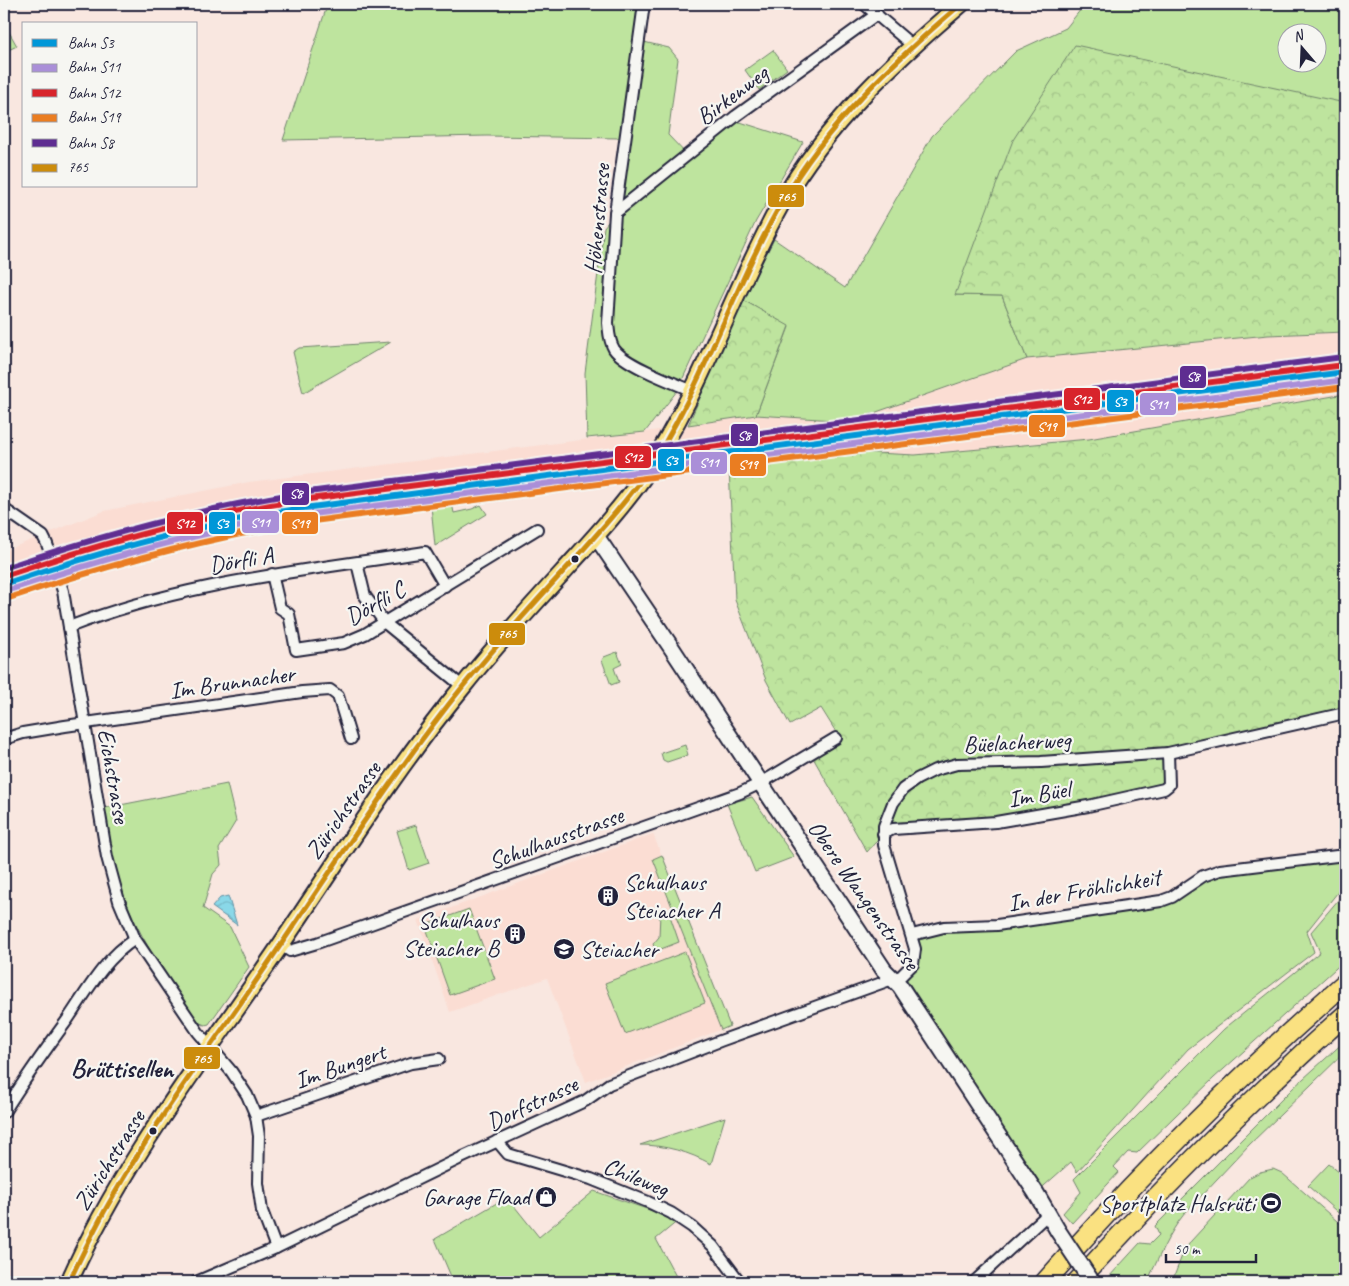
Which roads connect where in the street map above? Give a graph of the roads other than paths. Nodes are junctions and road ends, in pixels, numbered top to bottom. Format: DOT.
graph roads {
  1 [pos="644,4"];
  2 [pos="864,4"];
  3 [pos="961,4"];
  4 [pos="877,14"];
  5 [pos="913,46"];
  6 [pos="615,212"];
  7 [pos="692,391"];
  8 [pos="4,509"];
  9 [pos="537,529"];
  10 [pos="596,536"];
  11 [pos="357,563"];
  12 [pos="272,574"];
  13 [pos="445,586"];
  14 [pos="385,623"];
  15 [pos="69,627"];
  16 [pos="462,686"];
  17 [pos="1345,713"];
  18 [pos="85,723"];
  19 [pos="836,738"];
  20 [pos="4,739"];
  21 [pos="351,739"];
  22 [pos="1168,753"];
  23 [pos="761,783"];
  24 [pos="883,834"];
  25 [pos="1345,855"];
  26 [pos="912,935"];
  27 [pos="135,939"];
  28 [pos="281,945"];
  29 [pos="892,979"];
  30 [pos="1345,983"];
  31 [pos="1345,1015"];
  32 [pos="211,1047"];
  33 [pos="438,1059"];
  34 [pos="4,1112"];
  35 [pos="256,1116"];
  36 [pos="497,1142"];
  37 [pos="1048,1214"];
  38 [pos="276,1248"];
  39 [pos="220,1278"];
  40 [pos="69,1282"];
  41 [pos="196,1282"];
  42 [pos="740,1282"];
  43 [pos="974,1282"];
  44 [pos="1044,1282"];
  45 [pos="1077,1282"];
  46 [pos="1092,1282"];
  1 -- 6 [label="street, Höhenstrasse"];
  2 -- 4 [label="street"];
  3 -- 5 [label="main road, Zürichstrasse"];
  4 -- 5 [label="street"];
  4 -- 6 [label="street, Birkenweg"];
  5 -- 7 [label="main road, Zürichstrasse"];
  6 -- 7 [label="street, Höhenstrasse"];
  7 -- 10 [label="main road, Zürichstrasse"];
  8 -- 15 [label="street, Eichstrasse"];
  9 -- 13 [label="street, Dörfli C"];
  10 -- 16 [label="main road, Zürichstrasse"];
  10 -- 23 [label="street, Obere Wangenstrasse"];
  11 -- 12 [label="street, Dörfli A"];
  11 -- 13 [label="street, Dörfli A"];
  11 -- 14 [label="street"];
  12 -- 14 [label="street, Dörfli C"];
  12 -- 15 [label="street, Dörfli A"];
  13 -- 14 [label="street, Dörfli C"];
  14 -- 16 [label="street"];
  15 -- 18 [label="street, Eichstrasse"];
  16 -- 28 [label="main road, Zürichstrasse"];
  17 -- 22 [label="street, Büelacherweg"];
  18 -- 20 [label="street, Im Brunnacher"];
  18 -- 21 [label="street, Im Brunnacher"];
  18 -- 27 [label="street, Eichstrasse"];
  19 -- 23 [label="street, Schulhausstrasse"];
  22 -- 24 [label="street, Büelacherweg"];
  22 -- 24 [label="street, Im Büel"];
  23 -- 28 [label="street, Schulhausstrasse"];
  23 -- 29 [label="street, Obere Wangenstrasse"];
  24 -- 26 [label="street, Büelacherweg"];
  25 -- 26 [label="street, In der Fröhlichkeit"];
  26 -- 29 [label="street, Büelacherweg"];
  27 -- 32 [label="street, Eichstrasse"];
  27 -- 34 [label="street"];
  28 -- 32 [label="main road, Zürichstrasse"];
  29 -- 36 [label="street, Dorfstrasse"];
  29 -- 37 [label="street, Obere Wangenstrasse"];
  30 -- 44 [label="highway"];
  31 -- 45 [label="highway"];
  32 -- 35 [label="street, Eichstrasse"];
  32 -- 40 [label="main road, Zürichstrasse"];
  33 -- 35 [label="street, Im Bungert"];
  35 -- 38 [label="street, Eichstrasse"];
  36 -- 38 [label="street, Dorfstrasse"];
  36 -- 42 [label="street, Chileweg"];
  37 -- 43 [label="street"];
  37 -- 46 [label="street, Obere Wangenstrasse, bridge"];
  38 -- 39 [label="street, Dorfstrasse"];
  39 -- 41 [label="street, Dorfstrasse"];
}
